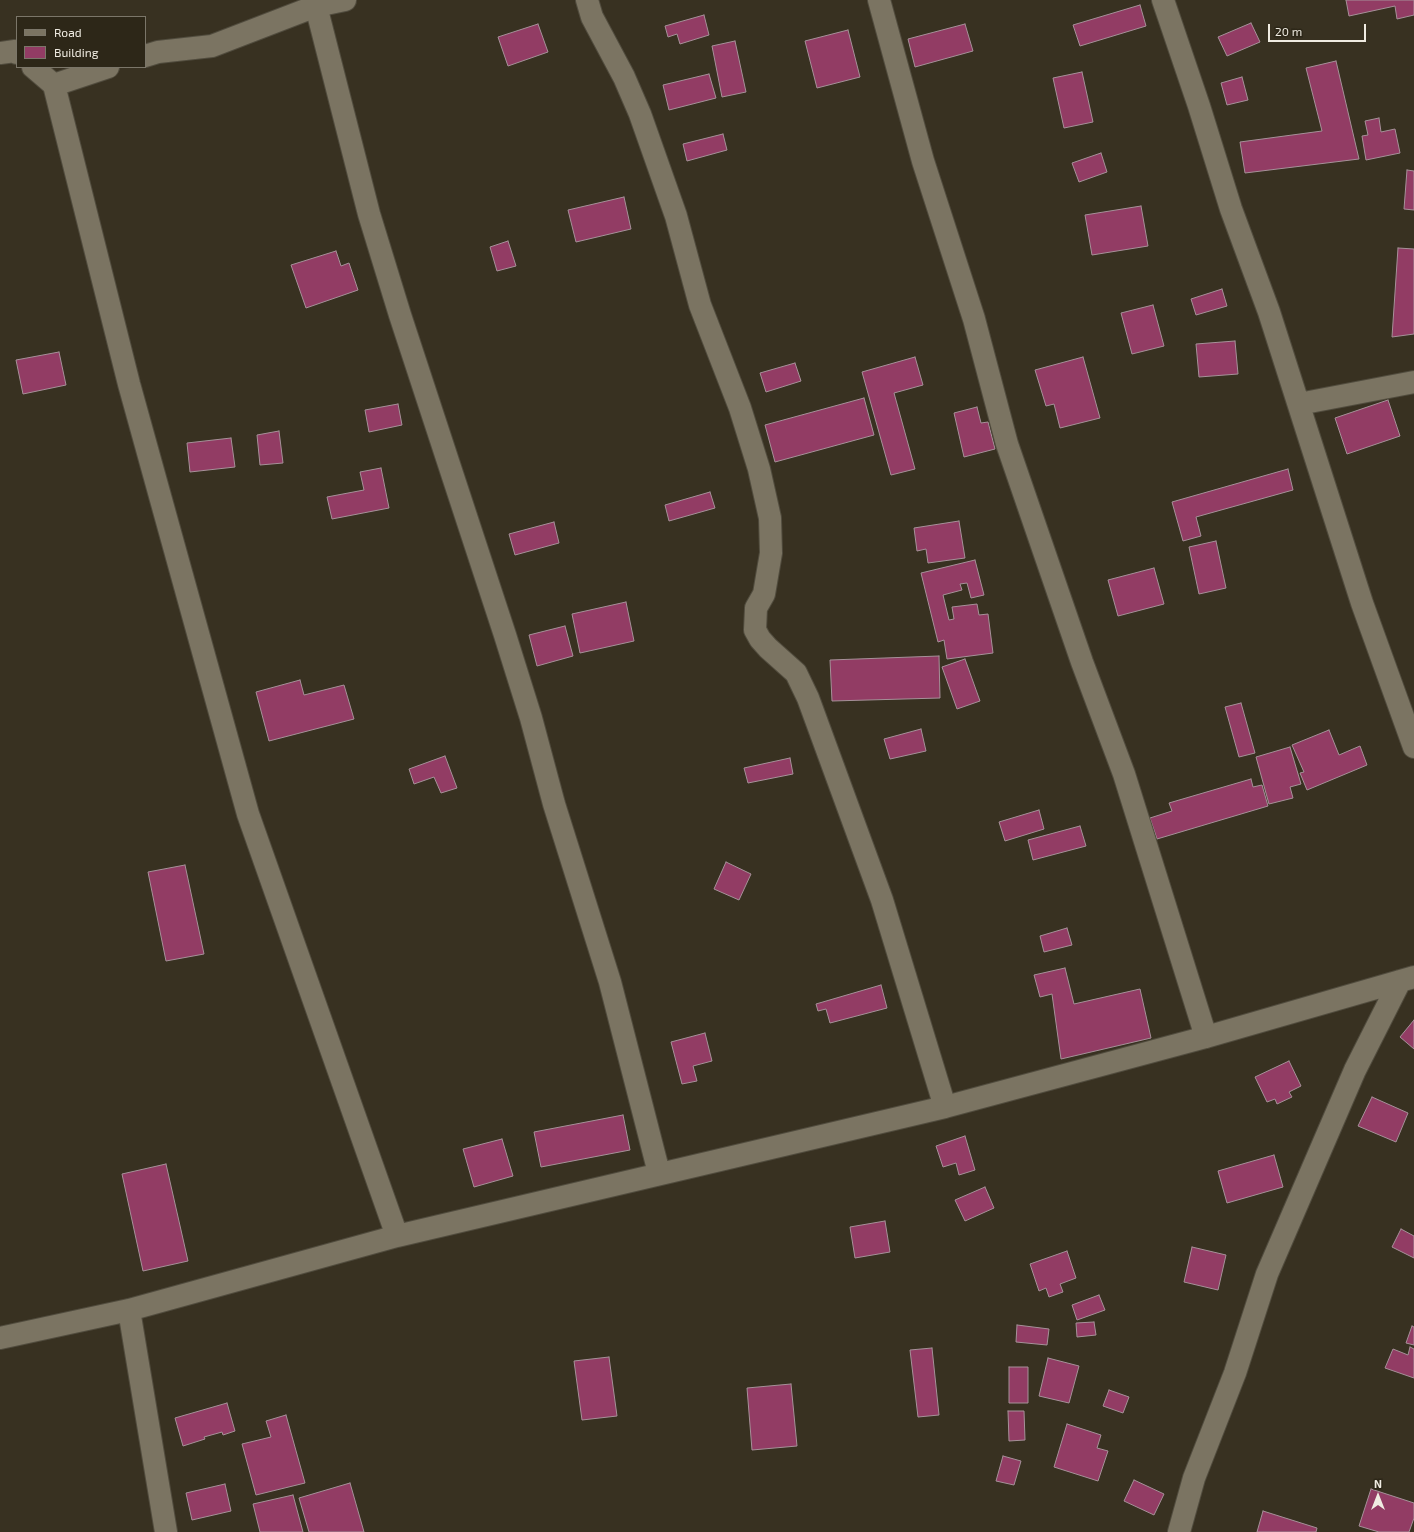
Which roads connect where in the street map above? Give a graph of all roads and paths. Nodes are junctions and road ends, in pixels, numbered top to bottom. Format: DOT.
graph roads {
  1 [pos="346,0"];
  2 [pos="588,0"];
  3 [pos="879,0"];
  4 [pos="1163,0"];
  5 [pos="316,6"];
  6 [pos="16,52"];
  7 [pos="0,53"];
  8 [pos="146,56"];
  9 [pos="34,68"];
  10 [pos="105,68"];
  11 [pos="54,85"];
  12 [pos="1414,382"];
  13 [pos="1299,404"];
  14 [pos="1414,747"];
  15 [pos="1407,979"];
  16 [pos="1206,1037"];
  17 [pos="945,1107"];
  18 [pos="659,1173"];
  19 [pos="397,1236"];
  20 [pos="129,1310"];
  21 [pos="0,1338"];
  22 [pos="166,1532"];
  23 [pos="1179,1532"];
  1 -- 5 [label="street"];
  2 -- 17 [label="street"];
  3 -- 16 [label="street"];
  4 -- 13 [label="street"];
  5 -- 8 [label="street"];
  5 -- 18 [label="street"];
  6 -- 7 [label="street"];
  9 -- 11 [label="street"];
  10 -- 11 [label="street"];
  11 -- 19 [label="street"];
  12 -- 13 [label="street"];
  13 -- 14 [label="street"];
  15 -- 16 [label="street"];
  15 -- 23 [label="street"];
  16 -- 17 [label="street"];
  17 -- 18 [label="street"];
  18 -- 19 [label="street"];
  19 -- 20 [label="street"];
  20 -- 21 [label="street"];
  20 -- 22 [label="street"];
}
